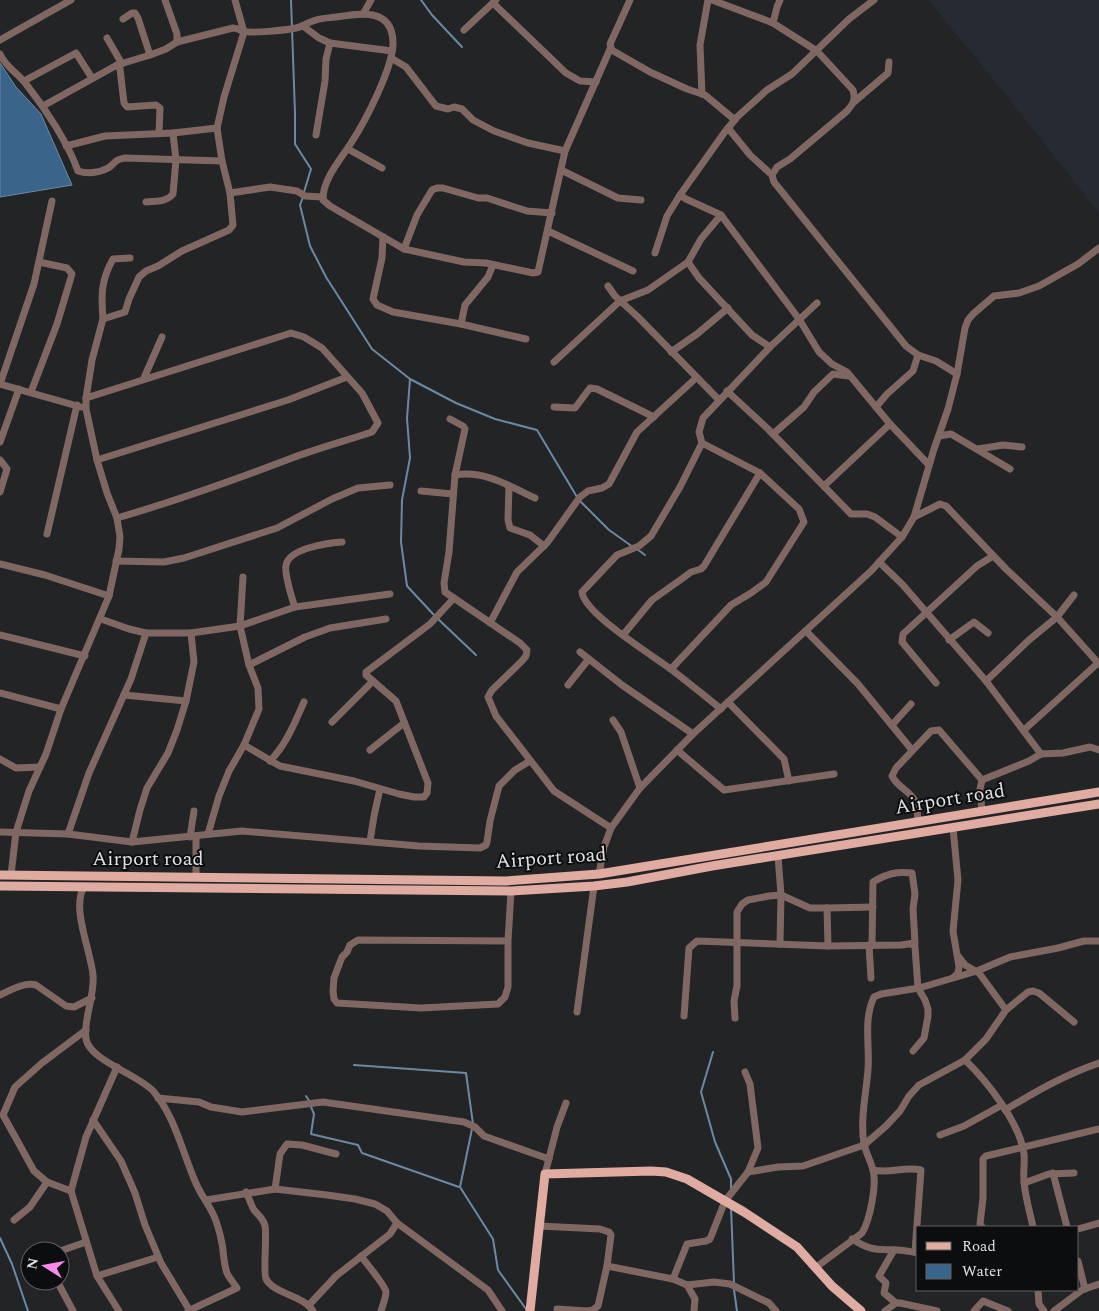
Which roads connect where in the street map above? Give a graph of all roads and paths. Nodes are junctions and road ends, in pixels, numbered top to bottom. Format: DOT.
graph roads {
  1 [pos="71,0"];
  2 [pos="166,0"];
  3 [pos="236,0"];
  4 [pos="371,0"];
  5 [pos="630,0"];
  6 [pos="708,0"];
  7 [pos="712,0"];
  8 [pos="780,0"];
  9 [pos="874,0"];
  10 [pos="495,1"];
  11 [pos="723,2"];
  12 [pos="363,14"];
  13 [pos="123,19"];
  14 [pos="773,23"];
  15 [pos="303,26"];
  16 [pos="464,30"];
  17 [pos="244,32"];
  18 [pos="107,38"];
  19 [pos="0,40"];
  20 [pos="177,42"];
  21 [pos="330,42"];
  22 [pos="610,49"];
  23 [pos="818,51"];
  24 [pos="0,54"];
  25 [pos="392,54"];
  26 [pos="150,55"];
  27 [pos="889,62"];
  28 [pos="120,64"];
  29 [pos="92,78"];
  30 [pos="24,81"];
  31 [pos="596,82"];
  32 [pos="702,94"];
  33 [pos="854,102"];
  34 [pos="43,106"];
  35 [pos="735,120"];
  36 [pos="217,128"];
  37 [pos="728,128"];
  38 [pos="159,133"];
  39 [pos="173,133"];
  40 [pos="316,135"];
  41 [pos="66,146"];
  42 [pos="348,148"];
  43 [pos="565,152"];
  44 [pos="176,160"];
  45 [pos="222,162"];
  46 [pos="382,168"];
  47 [pos="561,170"];
  48 [pos="772,175"];
  49 [pos="230,192"];
  50 [pos="680,195"];
  51 [pos="323,197"];
  52 [pos="641,200"];
  53 [pos="52,201"];
  54 [pos="146,202"];
  55 [pos="552,213"];
  56 [pos="721,215"];
  57 [pos="548,231"];
  58 [pos="383,237"];
  59 [pos="1099,248"];
  60 [pos="404,249"];
  61 [pos="655,254"];
  62 [pos="130,258"];
  63 [pos="39,262"];
  64 [pos="688,262"];
  65 [pos="493,265"];
  66 [pos="633,271"];
  67 [pos="608,286"];
  68 [pos="620,301"];
  69 [pos="817,303"];
  70 [pos="728,308"];
  71 [pos="103,318"];
  72 [pos="799,319"];
  73 [pos="461,324"];
  74 [pos="162,337"];
  75 [pos="526,339"];
  76 [pos="770,347"];
  77 [pos="671,352"];
  78 [pos="918,355"];
  79 [pos="554,362"];
  80 [pos="957,374"];
  81 [pos="850,376"];
  82 [pos="347,377"];
  83 [pos="144,378"];
  84 [pos="696,378"];
  85 [pos="0,384"];
  86 [pos="19,389"];
  87 [pos="727,391"];
  88 [pos="31,392"];
  89 [pos="86,398"];
  90 [pos="719,400"];
  91 [pos="77,405"];
  92 [pos="554,407"];
  93 [pos="876,407"];
  94 [pos="86,409"];
  95 [pos="654,417"];
  96 [pos="450,420"];
  97 [pos="890,424"];
  98 [pos="773,434"];
  99 [pos="940,436"];
  100 [pos="0,442"];
  101 [pos="702,443"];
  102 [pos="1022,447"];
  103 [pos="934,449"];
  104 [pos="978,449"];
  105 [pos="918,451"];
  106 [pos="0,460"];
  107 [pos="98,460"];
  108 [pos="929,465"];
  109 [pos="1010,469"];
  110 [pos="760,473"];
  111 [pos="455,475"];
  112 [pos="390,485"];
  113 [pos="509,486"];
  114 [pos="824,486"];
  115 [pos="421,491"];
  116 [pos="0,492"];
  117 [pos="453,494"];
  118 [pos="535,498"];
  119 [pos="914,517"];
  120 [pos="117,518"];
  121 [pos="47,534"];
  122 [pos="902,537"];
  123 [pos="342,542"];
  124 [pos="544,546"];
  125 [pos="994,556"];
  126 [pos="116,561"];
  127 [pos="879,562"];
  128 [pos="0,564"];
  129 [pos="243,578"];
  130 [pos="390,594"];
  131 [pos="1074,595"];
  132 [pos="109,596"];
  133 [pos="454,598"];
  134 [pos="295,607"];
  135 [pos="927,612"];
  136 [pos="1057,617"];
  137 [pos="101,619"];
  138 [pos="386,619"];
  139 [pos="490,623"];
  140 [pos="240,626"];
  141 [pos="806,631"];
  142 [pos="146,633"];
  143 [pos="191,633"];
  144 [pos="988,633"];
  145 [pos="0,635"];
  146 [pos="623,635"];
  147 [pos="949,640"];
  148 [pos="580,652"];
  149 [pos="85,656"];
  150 [pos="588,660"];
  151 [pos="1098,663"];
  152 [pos="249,665"];
  153 [pos="671,669"];
  154 [pos="986,681"];
  155 [pos="373,682"];
  156 [pos="936,683"];
  157 [pos="568,685"];
  158 [pos="0,693"];
  159 [pos="124,695"];
  160 [pos="186,701"];
  161 [pos="304,702"];
  162 [pos="728,702"];
  163 [pos="911,704"];
  164 [pos="62,709"];
  165 [pos="721,709"];
  166 [pos="613,720"];
  167 [pos="332,722"];
  168 [pos="404,723"];
  169 [pos="892,726"];
  170 [pos="1024,730"];
  171 [pos="693,734"];
  172 [pos="244,745"];
  173 [pos="370,750"];
  174 [pos="677,750"];
  175 [pos="912,750"];
  176 [pos="1099,750"];
  177 [pos="1041,754"];
  178 [pos="0,759"];
  179 [pos="270,761"];
  180 [pos="530,761"];
  181 [pos="40,768"];
  182 [pos="834,774"];
  183 [pos="982,780"];
  184 [pos="789,781"];
  185 [pos="640,788"];
  186 [pos="380,789"];
  187 [pos="1099,792"];
  188 [pos="1099,804"];
  189 [pos="1017,806"];
  190 [pos="194,811"];
  191 [pos="982,812"];
  192 [pos="1018,817"];
  193 [pos="918,822"];
  194 [pos="611,828"];
  195 [pos="953,828"];
  196 [pos="0,832"];
  197 [pos="16,832"];
  198 [pos="68,834"];
  199 [pos="208,834"];
  200 [pos="193,836"];
  201 [pos="132,842"];
  202 [pos="370,842"];
  203 [pos="711,856"];
  204 [pos="778,856"];
  205 [pos="712,866"];
  206 [pos="599,874"];
  207 [pos="0,875"];
  208 [pos="11,875"];
  209 [pos="196,877"];
  210 [pos="329,879"];
  211 [pos="0,886"];
  212 [pos="594,886"];
  213 [pos="84,887"];
  214 [pos="330,889"];
  215 [pos="511,891"];
  216 [pos="781,895"];
  217 [pos="873,907"];
  218 [pos="828,908"];
  219 [pos="508,941"];
  220 [pos="1099,941"];
  221 [pos="736,943"];
  222 [pos="780,944"];
  223 [pos="910,944"];
  224 [pos="871,945"];
  225 [pos="828,946"];
  226 [pos="956,954"];
  227 [pos="977,971"];
  228 [pos="870,978"];
  229 [pos="953,978"];
  230 [pos="918,988"];
  231 [pos="0,995"];
  232 [pos="92,998"];
  233 [pos="1006,1010"];
  234 [pos="577,1012"];
  235 [pos="684,1016"];
  236 [pos="735,1018"];
  237 [pos="1074,1022"];
  238 [pos="86,1030"];
  239 [pos="913,1051"];
  240 [pos="965,1060"];
  241 [pos="1099,1063"];
  242 [pos="117,1067"];
  243 [pos="745,1072"];
  244 [pos="158,1098"];
  245 [pos="0,1099"];
  246 [pos="566,1103"];
  247 [pos="6,1105"];
  248 [pos="1004,1108"];
  249 [pos="1,1117"];
  250 [pos="93,1120"];
  251 [pos="1099,1129"];
  252 [pos="940,1135"];
  253 [pos="864,1144"];
  254 [pos="1022,1148"];
  255 [pos="336,1154"];
  256 [pos="549,1159"];
  257 [pos="873,1170"];
  258 [pos="748,1172"];
  259 [pos="1053,1173"];
  260 [pos="1074,1173"];
  261 [pos="545,1174"];
  262 [pos="47,1182"];
  263 [pos="1024,1183"];
  264 [pos="275,1189"];
  265 [pos="71,1191"];
  266 [pos="246,1192"];
  267 [pos="206,1200"];
  268 [pos="725,1201"];
  269 [pos="14,1220"];
  270 [pos="397,1223"];
  271 [pos="1099,1223"];
  272 [pos="539,1226"];
  273 [pos="918,1226"];
  274 [pos="981,1226"];
  275 [pos="1033,1226"];
  276 [pos="1067,1226"];
  277 [pos="1079,1229"];
  278 [pos="852,1240"];
  279 [pos="86,1242"];
  280 [pos="70,1248"];
  281 [pos="894,1250"];
  282 [pos="916,1252"];
  283 [pos="361,1256"];
  284 [pos="158,1257"];
  285 [pos="1079,1265"];
  286 [pos="607,1266"];
  287 [pos="815,1268"];
  288 [pos="97,1276"];
  289 [pos="673,1279"];
  290 [pos="1099,1284"];
  291 [pos="688,1285"];
  292 [pos="1085,1289"];
  293 [pos="62,1291"];
  294 [pos="1038,1291"];
  295 [pos="896,1303"];
  296 [pos="311,1308"];
  297 [pos="598,1308"];
  298 [pos="530,1309"];
  299 [pos="556,1309"];
  300 [pos="73,1311"];
  301 [pos="119,1311"];
  302 [pos="189,1311"];
  303 [pos="382,1311"];
  304 [pos="502,1311"];
  305 [pos="587,1311"];
  306 [pos="694,1311"];
  307 [pos="776,1311"];
  308 [pos="861,1311"];
  309 [pos="885,1311"];
  310 [pos="937,1311"];
  311 [pos="974,1311"];
  312 [pos="1008,1311"];
  313 [pos="1044,1311"];
  314 [pos="1054,1311"];
  1 -- 19 [label="street"];
  2 -- 20 [label="street"];
  3 -- 17 [label="street"];
  4 -- 12 [label="street"];
  5 -- 22 [label="street"];
  6 -- 32 [label="street"];
  7 -- 11 [label="street"];
  8 -- 14 [label="street"];
  9 -- 23 [label="street"];
  10 -- 16 [label="street"];
  10 -- 31 [label="street"];
  11 -- 14 [label="street"];
  12 -- 15 [label="street"];
  12 -- 25 [label="street"];
  13 -- 26 [label="street"];
  14 -- 23 [label="street"];
  15 -- 17 [label="street"];
  15 -- 21 [label="street"];
  17 -- 20 [label="street"];
  17 -- 36 [label="street"];
  18 -- 28 [label="street"];
  20 -- 26 [label="street"];
  21 -- 25 [label="street"];
  21 -- 40 [label="street"];
  22 -- 31 [label="street"];
  22 -- 32 [label="street"];
  23 -- 33 [label="street"];
  23 -- 35 [label="street"];
  24 -- 30 [label="street"];
  25 -- 42 [label="street"];
  25 -- 43 [label="street"];
  26 -- 28 [label="street"];
  27 -- 33 [label="street"];
  28 -- 29 [label="street"];
  28 -- 38 [label="street"];
  29 -- 30 [label="street"];
  29 -- 34 [label="street"];
  30 -- 34 [label="street"];
  31 -- 43 [label="street"];
  32 -- 35 [label="street"];
  33 -- 48 [label="street"];
  34 -- 41 [label="street"];
  35 -- 37 [label="street"];
  36 -- 39 [label="street"];
  36 -- 45 [label="street"];
  37 -- 48 [label="street"];
  37 -- 50 [label="street"];
  38 -- 39 [label="street"];
  38 -- 41 [label="street"];
  39 -- 44 [label="street"];
  41 -- 44 [label="street"];
  42 -- 46 [label="street"];
  42 -- 51 [label="street"];
  43 -- 47 [label="street"];
  44 -- 45 [label="street"];
  44 -- 54 [label="street"];
  45 -- 49 [label="street"];
  47 -- 52 [label="street"];
  47 -- 55 [label="street"];
  48 -- 78 [label="street"];
  49 -- 51 [label="street"];
  49 -- 71 [label="street"];
  50 -- 56 [label="street"];
  50 -- 61 [label="street"];
  51 -- 58 [label="street"];
  53 -- 63 [label="street"];
  55 -- 57 [label="street"];
  55 -- 60 [label="street"];
  56 -- 64 [label="street"];
  56 -- 72 [label="street"];
  57 -- 65 [label="street"];
  57 -- 66 [label="street"];
  58 -- 60 [label="street"];
  58 -- 73 [label="street"];
  59 -- 80 [label="street"];
  60 -- 65 [label="street"];
  62 -- 71 [label="street"];
  63 -- 85 [label="street"];
  63 -- 88 [label="street"];
  64 -- 68 [label="street"];
  64 -- 70 [label="street"];
  65 -- 73 [label="street"];
  67 -- 68 [label="street"];
  68 -- 77 [label="street"];
  68 -- 79 [label="street"];
  69 -- 72 [label="street"];
  70 -- 76 [label="street"];
  70 -- 77 [label="street"];
  71 -- 89 [label="street"];
  72 -- 76 [label="street"];
  72 -- 81 [label="street"];
  73 -- 75 [label="street"];
  74 -- 83 [label="street"];
  76 -- 87 [label="street"];
  77 -- 84 [label="street"];
  78 -- 80 [label="street"];
  78 -- 93 [label="street"];
  80 -- 99 [label="street"];
  81 -- 93 [label="street"];
  81 -- 98 [label="street"];
  82 -- 83 [label="street"];
  82 -- 107 [label="street"];
  82 -- 120 [label="street"];
  83 -- 89 [label="street"];
  84 -- 90 [label="street"];
  84 -- 95 [label="street"];
  85 -- 86 [label="street"];
  86 -- 88 [label="street"];
  86 -- 100 [label="street"];
  87 -- 90 [label="street"];
  87 -- 98 [label="street"];
  88 -- 91 [label="street"];
  89 -- 94 [label="street"];
  90 -- 101 [label="street"];
  91 -- 94 [label="street"];
  91 -- 121 [label="street"];
  92 -- 95 [label="street"];
  93 -- 97 [label="street"];
  94 -- 107 [label="street"];
  95 -- 124 [label="street"];
  96 -- 111 [label="street"];
  97 -- 105 [label="street"];
  97 -- 114 [label="street"];
  98 -- 114 [label="street"];
  99 -- 103 [label="street"];
  99 -- 104 [label="street"];
  101 -- 110 [label="street"];
  101 -- 146 [label="street"];
  102 -- 104 [label="street"];
  103 -- 105 [label="street"];
  103 -- 108 [label="street"];
  104 -- 109 [label="street"];
  105 -- 108 [label="street"];
  106 -- 116 [label="street"];
  107 -- 120 [label="street"];
  108 -- 119 [label="street"];
  110 -- 146 [label="street"];
  110 -- 153 [label="street"];
  111 -- 113 [label="street"];
  111 -- 117 [label="street"];
  112 -- 126 [label="street"];
  113 -- 118 [label="street"];
  113 -- 124 [label="street"];
  114 -- 122 [label="street"];
  115 -- 117 [label="street"];
  117 -- 133 [label="street"];
  119 -- 122 [label="street"];
  119 -- 125 [label="street"];
  120 -- 126 [label="street"];
  122 -- 127 [label="street"];
  123 -- 134 [label="street"];
  124 -- 139 [label="street"];
  125 -- 135 [label="street"];
  125 -- 136 [label="street"];
  126 -- 132 [label="street"];
  127 -- 135 [label="street"];
  127 -- 141 [label="street"];
  128 -- 132 [label="street"];
  129 -- 140 [label="street"];
  130 -- 134 [label="street"];
  131 -- 136 [label="street"];
  132 -- 137 [label="street"];
  133 -- 139 [label="street"];
  133 -- 155 [label="street"];
  134 -- 140 [label="street"];
  135 -- 147 [label="street"];
  135 -- 156 [label="street"];
  136 -- 151 [label="street"];
  136 -- 154 [label="street"];
  137 -- 142 [label="street"];
  137 -- 149 [label="street"];
  138 -- 152 [label="street"];
  139 -- 180 [label="street"];
  140 -- 143 [label="street"];
  140 -- 152 [label="street"];
  141 -- 162 [label="street"];
  141 -- 169 [label="street"];
  142 -- 143 [label="street"];
  142 -- 159 [label="street"];
  143 -- 160 [label="street"];
  144 -- 147 [label="street"];
  145 -- 149 [label="street"];
  146 -- 153 [label="street"];
  147 -- 154 [label="street"];
  148 -- 150 [label="street"];
  149 -- 164 [label="street"];
  150 -- 157 [label="street"];
  150 -- 171 [label="street"];
  151 -- 170 [label="street"];
  152 -- 172 [label="street"];
  153 -- 165 [label="street"];
  154 -- 170 [label="street"];
  155 -- 167 [label="street"];
  155 -- 168 [label="street"];
  158 -- 164 [label="street"];
  159 -- 160 [label="street"];
  159 -- 198 [label="street"];
  160 -- 201 [label="street"];
  161 -- 179 [label="street"];
  162 -- 165 [label="street"];
  162 -- 184 [label="street"];
  163 -- 169 [label="street"];
  164 -- 181 [label="street"];
  165 -- 171 [label="street"];
  166 -- 185 [label="street"];
  168 -- 173 [label="street"];
  168 -- 186 [label="street"];
  169 -- 175 [label="street"];
  170 -- 177 [label="street"];
  171 -- 174 [label="street"];
  172 -- 179 [label="street"];
  172 -- 199 [label="street"];
  174 -- 184 [label="street"];
  174 -- 185 [label="street"];
  175 -- 183 [label="street"];
  175 -- 193 [label="street"];
  176 -- 177 [label="street"];
  177 -- 183 [label="street"];
  178 -- 181 [label="street"];
  179 -- 186 [label="street"];
  180 -- 194 [label="street"];
  180 -- 202 [label="street"];
  181 -- 197 [label="street"];
  182 -- 184 [label="street"];
  183 -- 191 [label="street"];
  185 -- 194 [label="street"];
  186 -- 202 [label="street"];
  187 -- 189 [label="main road, Airport road"];
  188 -- 192 [label="main road, Airport road"];
  189 -- 191 [label="main road, Airport road"];
  189 -- 192 [label="main road"];
  190 -- 200 [label="street"];
  191 -- 193 [label="main road, Airport road"];
  192 -- 195 [label="main road, Airport road"];
  193 -- 203 [label="main road, Airport road"];
  194 -- 206 [label="street"];
  195 -- 204 [label="main road, Airport road"];
  195 -- 226 [label="street"];
  196 -- 197 [label="street"];
  197 -- 198 [label="street"];
  197 -- 208 [label="street"];
  198 -- 201 [label="street"];
  199 -- 200 [label="street"];
  199 -- 202 [label="street"];
  200 -- 201 [label="street"];
  200 -- 209 [label="street"];
  203 -- 205 [label="main road"];
  203 -- 206 [label="main road, Airport road"];
  204 -- 205 [label="main road, Airport road"];
  204 -- 216 [label="street"];
  205 -- 212 [label="main road, Airport road"];
  206 -- 210 [label="main road, Airport road"];
  207 -- 208 [label="main road, Airport road"];
  208 -- 209 [label="main road, Airport road"];
  209 -- 210 [label="main road, Airport road"];
  210 -- 214 [label="main road"];
  211 -- 213 [label="main road, Airport road"];
  212 -- 215 [label="main road, Airport road"];
  212 -- 234 [label="street"];
  213 -- 214 [label="main road, Airport road"];
  213 -- 232 [label="street"];
  214 -- 215 [label="main road, Airport road"];
  215 -- 219 [label="street"];
  216 -- 218 [label="street"];
  216 -- 221 [label="street"];
  216 -- 222 [label="street"];
  217 -- 218 [label="street"];
  217 -- 223 [label="street"];
  217 -- 224 [label="street"];
  218 -- 225 [label="street"];
  219 -- 219 [label="street"];
  220 -- 227 [label="street"];
  221 -- 222 [label="street"];
  221 -- 235 [label="street"];
  221 -- 236 [label="street"];
  222 -- 225 [label="street"];
  223 -- 224 [label="street"];
  223 -- 230 [label="street"];
  224 -- 225 [label="street"];
  224 -- 228 [label="street"];
  226 -- 227 [label="street"];
  226 -- 229 [label="street"];
  227 -- 229 [label="street"];
  227 -- 233 [label="street"];
  229 -- 230 [label="street"];
  230 -- 239 [label="street"];
  230 -- 253 [label="street"];
  231 -- 232 [label="street"];
  232 -- 238 [label="street"];
  233 -- 237 [label="street"];
  233 -- 240 [label="street"];
  238 -- 242 [label="street"];
  238 -- 247 [label="street"];
  240 -- 248 [label="street"];
  240 -- 253 [label="street"];
  241 -- 248 [label="street"];
  242 -- 244 [label="street"];
  242 -- 250 [label="street"];
  243 -- 258 [label="street"];
  244 -- 256 [label="street"];
  244 -- 267 [label="street"];
  245 -- 247 [label="street"];
  246 -- 256 [label="street"];
  247 -- 249 [label="street"];
  248 -- 252 [label="street"];
  248 -- 254 [label="street"];
  249 -- 262 [label="street"];
  250 -- 265 [label="street"];
  250 -- 284 [label="street"];
  251 -- 254 [label="street"];
  253 -- 257 [label="street"];
  253 -- 258 [label="street"];
  254 -- 263 [label="street"];
  254 -- 274 [label="street"];
  255 -- 264 [label="street"];
  256 -- 261 [label="street"];
  257 -- 273 [label="street"];
  257 -- 278 [label="street"];
  258 -- 268 [label="street"];
  259 -- 260 [label="street"];
  259 -- 263 [label="street"];
  259 -- 276 [label="street"];
  261 -- 268 [label="main road"];
  261 -- 272 [label="main road"];
  262 -- 265 [label="street"];
  262 -- 269 [label="street"];
  263 -- 275 [label="street"];
  264 -- 266 [label="street"];
  264 -- 270 [label="street"];
  265 -- 279 [label="street"];
  266 -- 267 [label="street"];
  266 -- 296 [label="street"];
  267 -- 302 [label="street"];
  268 -- 287 [label="main road"];
  268 -- 289 [label="street"];
  270 -- 283 [label="street"];
  270 -- 304 [label="street"];
  271 -- 277 [label="street"];
  272 -- 286 [label="street"];
  272 -- 298 [label="main road"];
  278 -- 281 [label="street"];
  278 -- 287 [label="street"];
  279 -- 280 [label="street"];
  279 -- 288 [label="street"];
  281 -- 282 [label="street"];
  281 -- 295 [label="street"];
  283 -- 296 [label="street"];
  283 -- 303 [label="street"];
  284 -- 288 [label="street"];
  284 -- 302 [label="street"];
  285 -- 292 [label="street"];
  286 -- 289 [label="street"];
  286 -- 297 [label="street"];
  287 -- 308 [label="main road"];
  288 -- 301 [label="street"];
  289 -- 291 [label="street"];
  290 -- 292 [label="street"];
  291 -- 306 [label="street"];
  291 -- 307 [label="street"];
  292 -- 314 [label="street"];
  293 -- 300 [label="street"];
  294 -- 313 [label="street"];
  295 -- 309 [label="street"];
  295 -- 310 [label="street"];
  297 -- 305 [label="street"];
  299 -- 305 [label="street"];
  311 -- 312 [label="street"];
}
